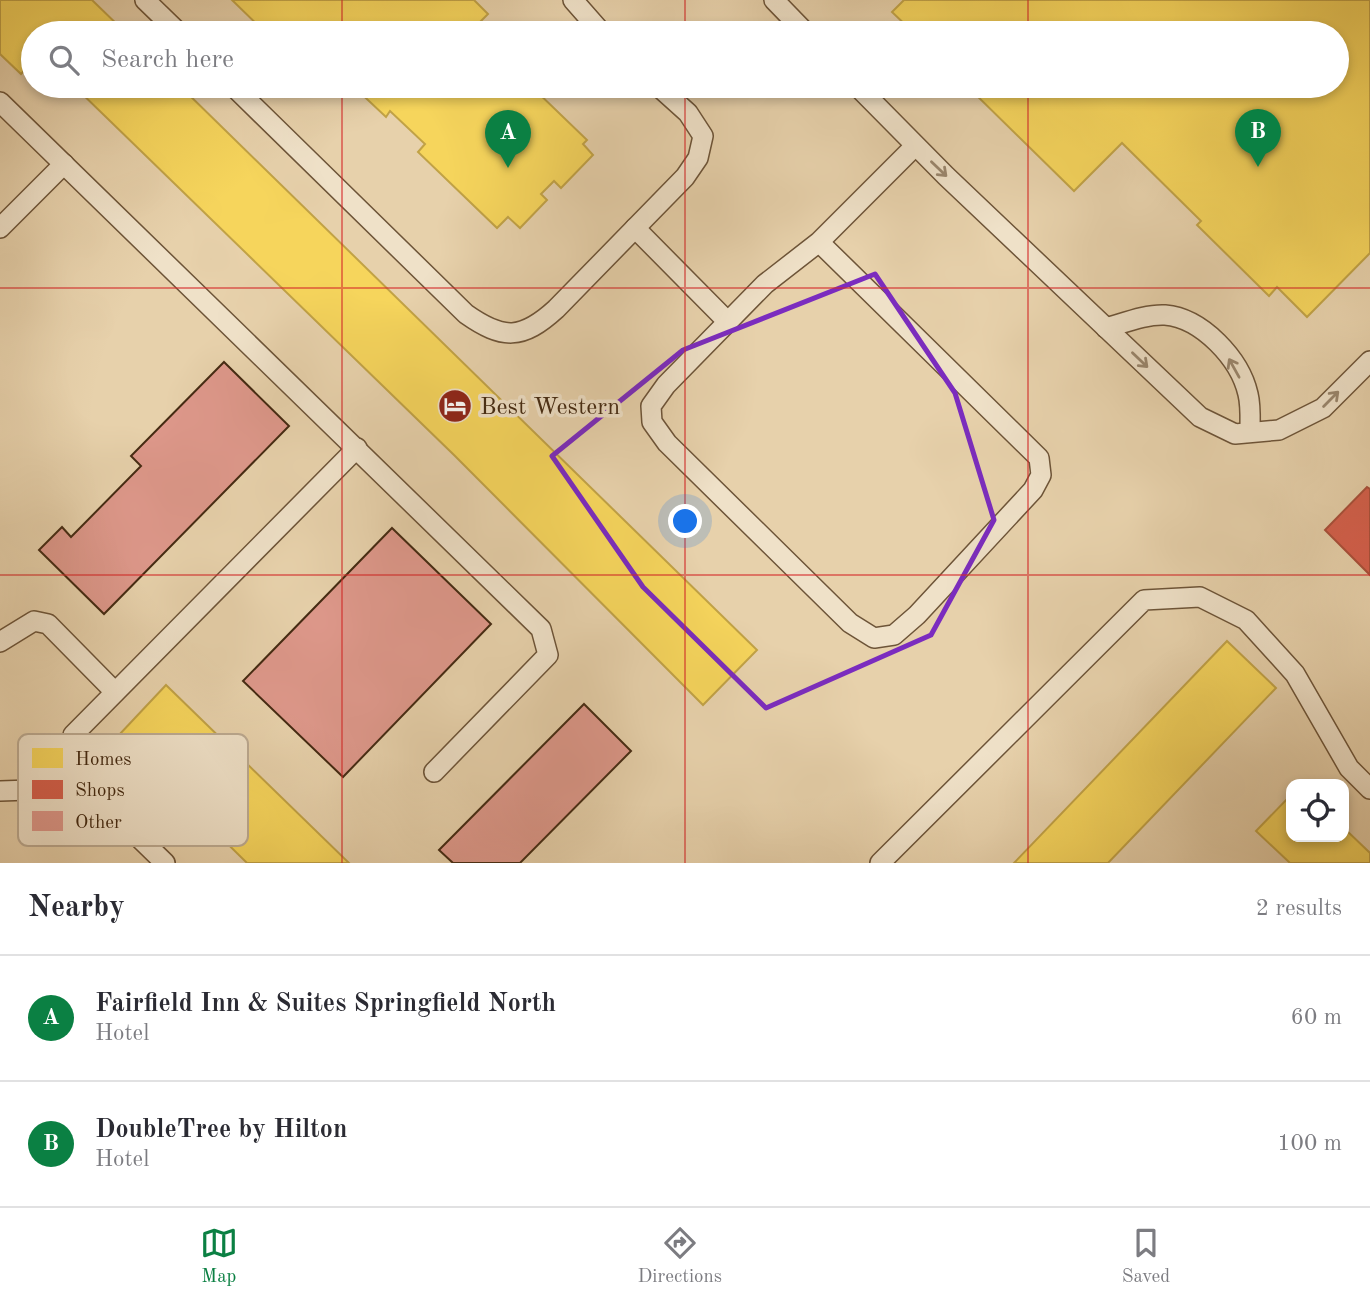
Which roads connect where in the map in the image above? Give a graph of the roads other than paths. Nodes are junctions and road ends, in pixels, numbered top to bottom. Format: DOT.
graph roads {
  1 [pos="145,0"];
  2 [pos="573,0"];
  3 [pos="774,0"];
  4 [pos="167,21"];
  5 [pos="591,21"];
  6 [pos="794,21"];
  7 [pos="245,98"];
  8 [pos="671,98"];
  9 [pos="869,98"];
  10 [pos="0,102"];
  11 [pos="915,146"];
  12 [pos="64,164"];
  13 [pos="0,228"];
  14 [pos="635,228"];
  15 [pos="819,242"];
  16 [pos="728,322"];
  17 [pos="1106,328"];
  18 [pos="1370,361"];
  19 [pos="1250,432"];
  20 [pos="357,448"];
  21 [pos="0,642"];
  22 [pos="115,692"];
  23 [pos="74,734"];
  24 [pos="434,772"];
  25 [pos="1370,789"];
  26 [pos="18,791"];
  27 [pos="0,792"];
  28 [pos="148,846"];
  29 [pos="165,863"];
  30 [pos="880,863"];
  1 -- 4 [label="lane"];
  2 -- 5 [label="lane"];
  3 -- 6 [label="lane"];
  7 -- 14 [label="lane"];
  8 -- 14 [label="lane"];
  9 -- 11 [label="lane"];
  10 -- 12 [label="lane"];
  11 -- 15 [label="lane"];
  11 -- 17 [label="lane, one-way"];
  12 -- 13 [label="lane"];
  12 -- 20 [label="lane"];
  14 -- 16 [label="lane"];
  15 -- 16 [label="lane"];
  15 -- 16 [label="lane"];
  17 -- 19 [label="lane, one-way"];
  19 -- 17 [label="lane, one-way"];
  19 -- 18 [label="lane, one-way"];
  20 -- 22 [label="lane"];
  20 -- 24 [label="lane"];
  21 -- 22 [label="lane"];
  22 -- 23 [label="lane"];
  25 -- 30 [label="lane"];
  26 -- 27 [label="lane"];
  28 -- 29 [label="lane"];
}
